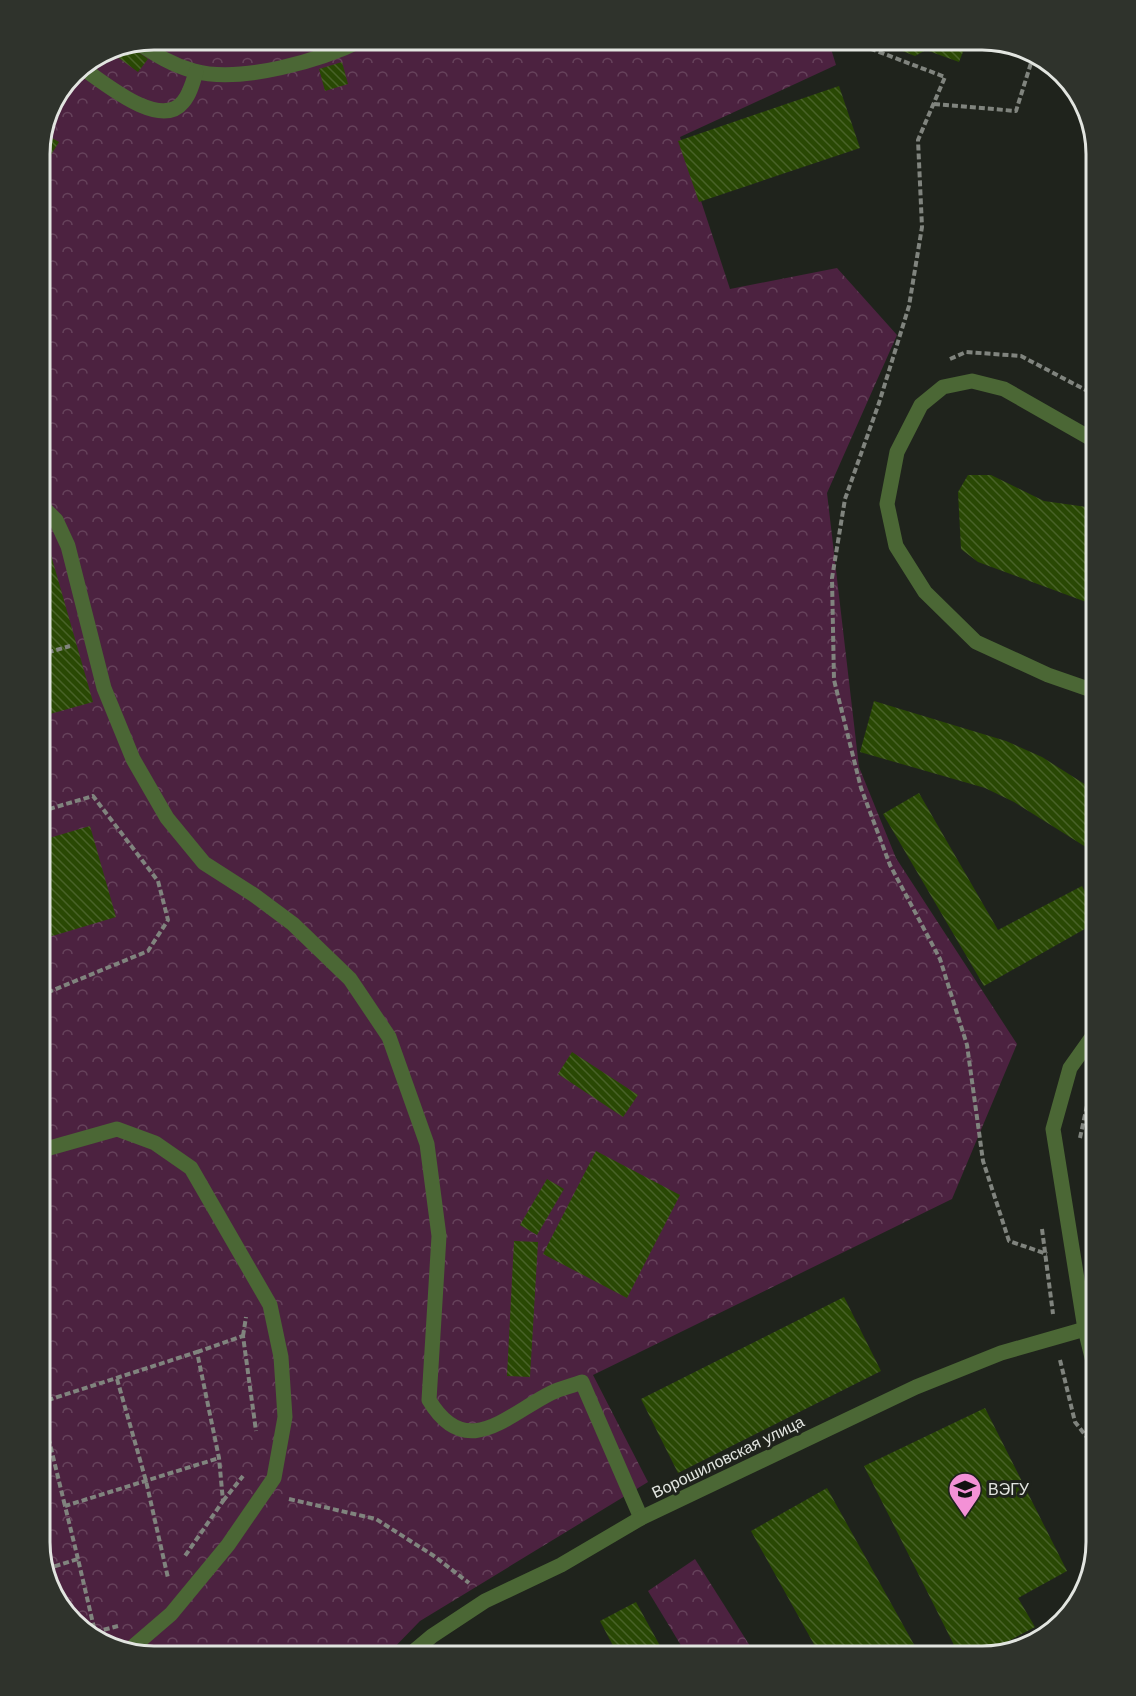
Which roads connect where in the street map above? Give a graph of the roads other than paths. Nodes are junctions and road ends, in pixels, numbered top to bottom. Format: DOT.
graph roads {
  1 [pos="149,50"];
  2 [pos="343,50"];
  3 [pos="89,72"];
  4 [pos="196,72"];
  5 [pos="1086,436"];
  6 [pos="50,514"];
  7 [pos="1086,688"];
  8 [pos="1086,1045"];
  9 [pos="50,1147"];
  10 [pos="1085,1329"];
  11 [pos="1086,1333"];
  12 [pos="641,1518"];
  13 [pos="135,1645"];
  14 [pos="420,1646"];
  1 -- 4 [label="street"];
  2 -- 4 [label="street"];
  3 -- 4 [label="street"];
  5 -- 7 [label="street"];
  6 -- 12 [label="street"];
  8 -- 10 [label="street"];
  9 -- 13 [label="street"];
  10 -- 11 [label="street"];
  10 -- 12 [label="street, Ворошиловская улица"];
  12 -- 14 [label="street, Ворошиловская улица"];
}
